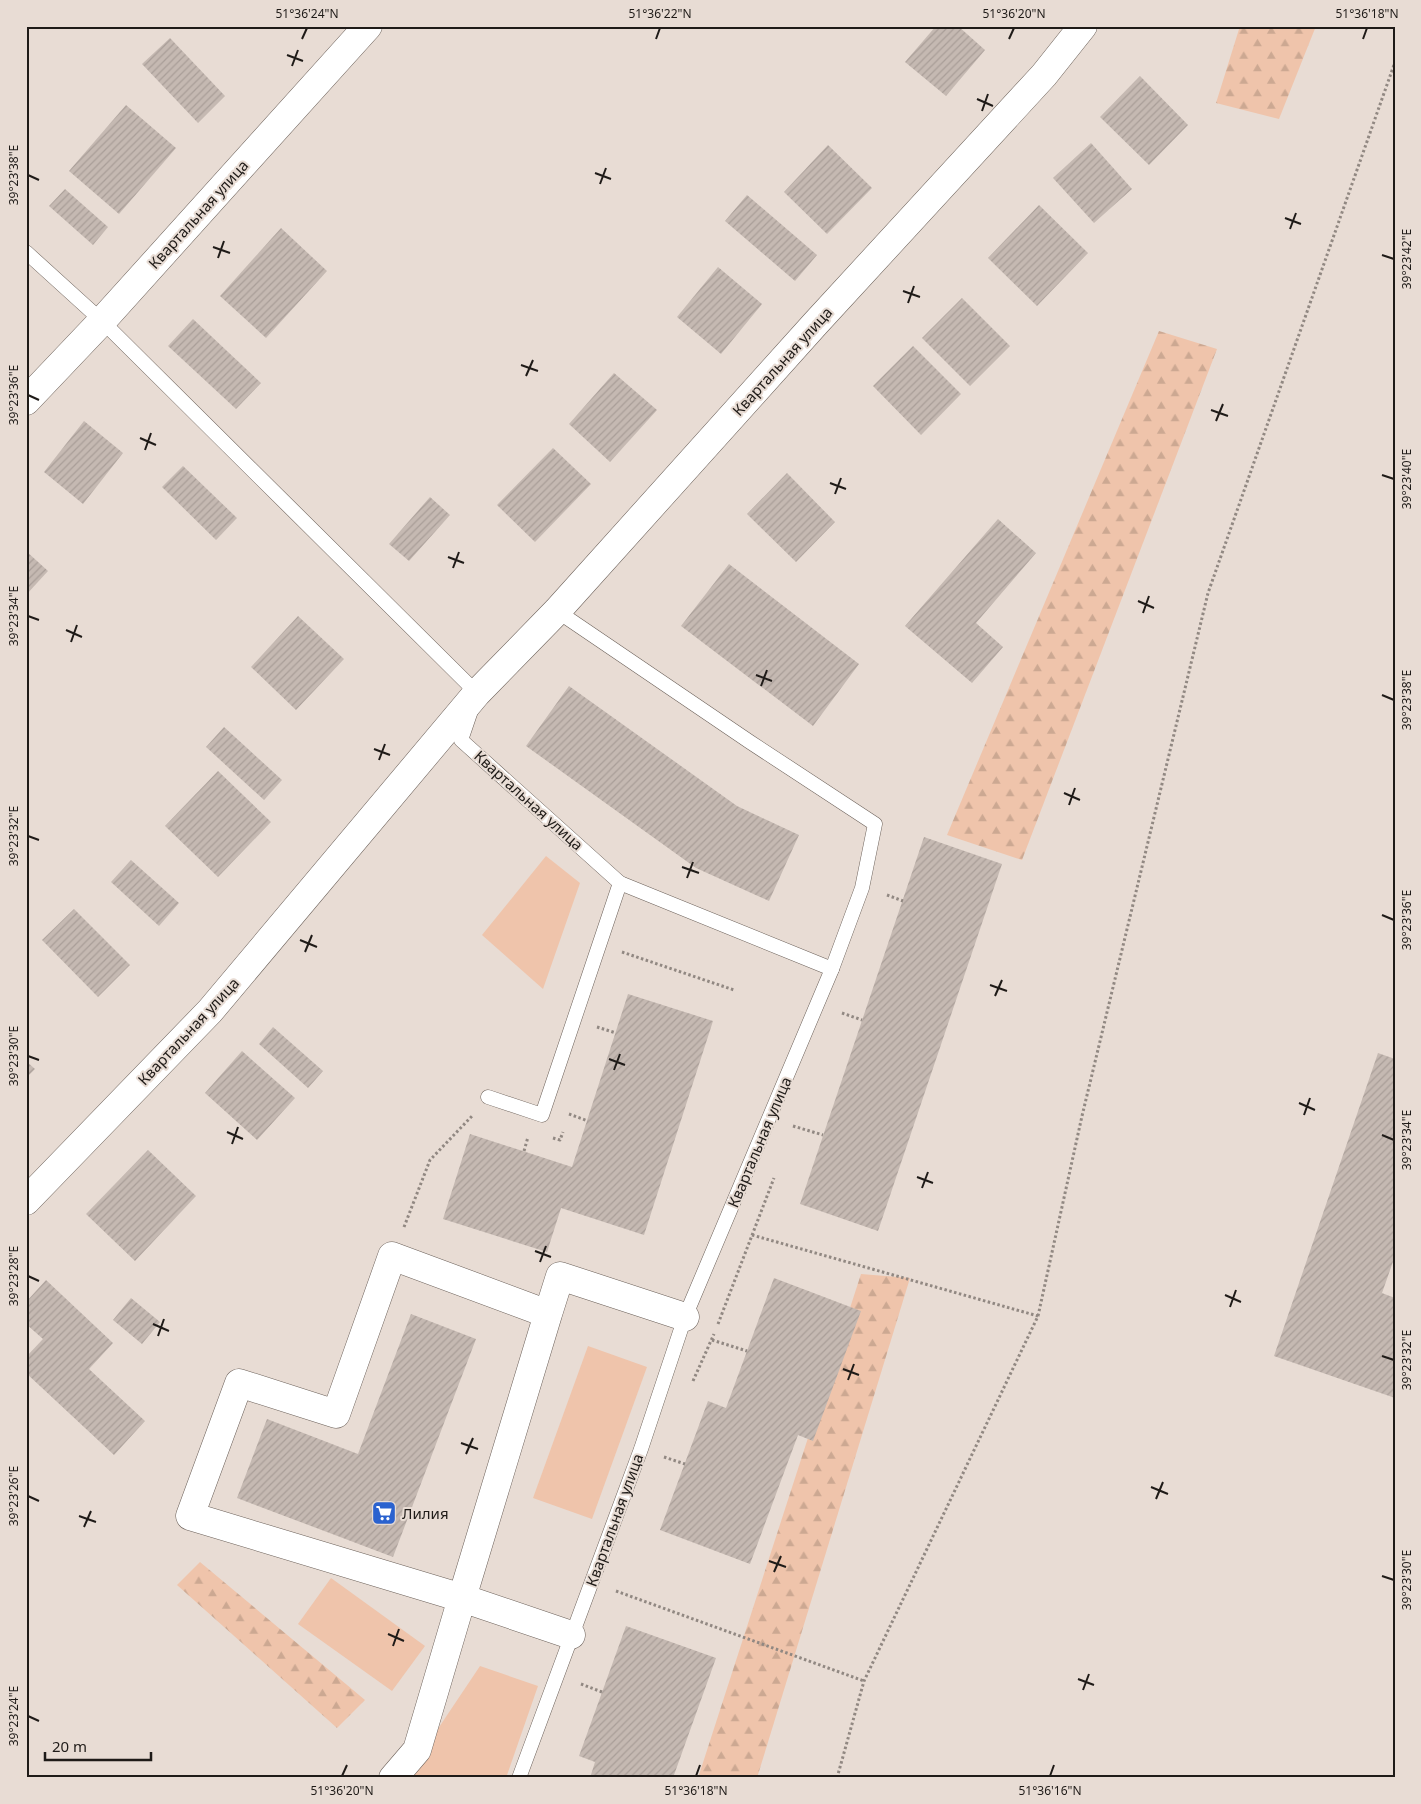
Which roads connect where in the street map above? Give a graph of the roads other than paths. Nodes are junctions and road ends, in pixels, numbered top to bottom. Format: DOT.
graph roads {
  1 [pos="368,26"];
  2 [pos="1083,26"];
  3 [pos="26,252"];
  4 [pos="102,321"];
  5 [pos="26,401"];
  6 [pos="557,611"];
  7 [pos="477,693"];
  8 [pos="620,883"];
  9 [pos="832,969"];
  10 [pos="488,1098"];
  11 [pos="26,1201"];
  12 [pos="548,1314"];
  13 [pos="683,1324"];
  14 [pos="462,1598"];
  15 [pos="571,1636"];
  16 [pos="393,1778"];
  17 [pos="519,1778"];
  1 -- 4 [label="street, Квартальная улица"];
  2 -- 6 [label="street, Квартальная улица"];
  3 -- 4 [label="lane"];
  4 -- 5 [label="street, Квартальная улица"];
  4 -- 7 [label="lane"];
  6 -- 7 [label="street, Квартальная улица"];
  6 -- 9 [label="lane"];
  7 -- 8 [label="lane, Квартальная улица"];
  7 -- 11 [label="street, Квартальная улица"];
  8 -- 9 [label="lane, Квартальная улица"];
  8 -- 10 [label="lane"];
  9 -- 13 [label="lane, Квартальная улица"];
  12 -- 13 [label="street"];
  12 -- 14 [label="street"];
  12 -- 14 [label="street"];
  13 -- 15 [label="lane, Квартальная улица"];
  14 -- 15 [label="street"];
  14 -- 16 [label="street"];
  15 -- 17 [label="lane, Квартальная улица"];
}
